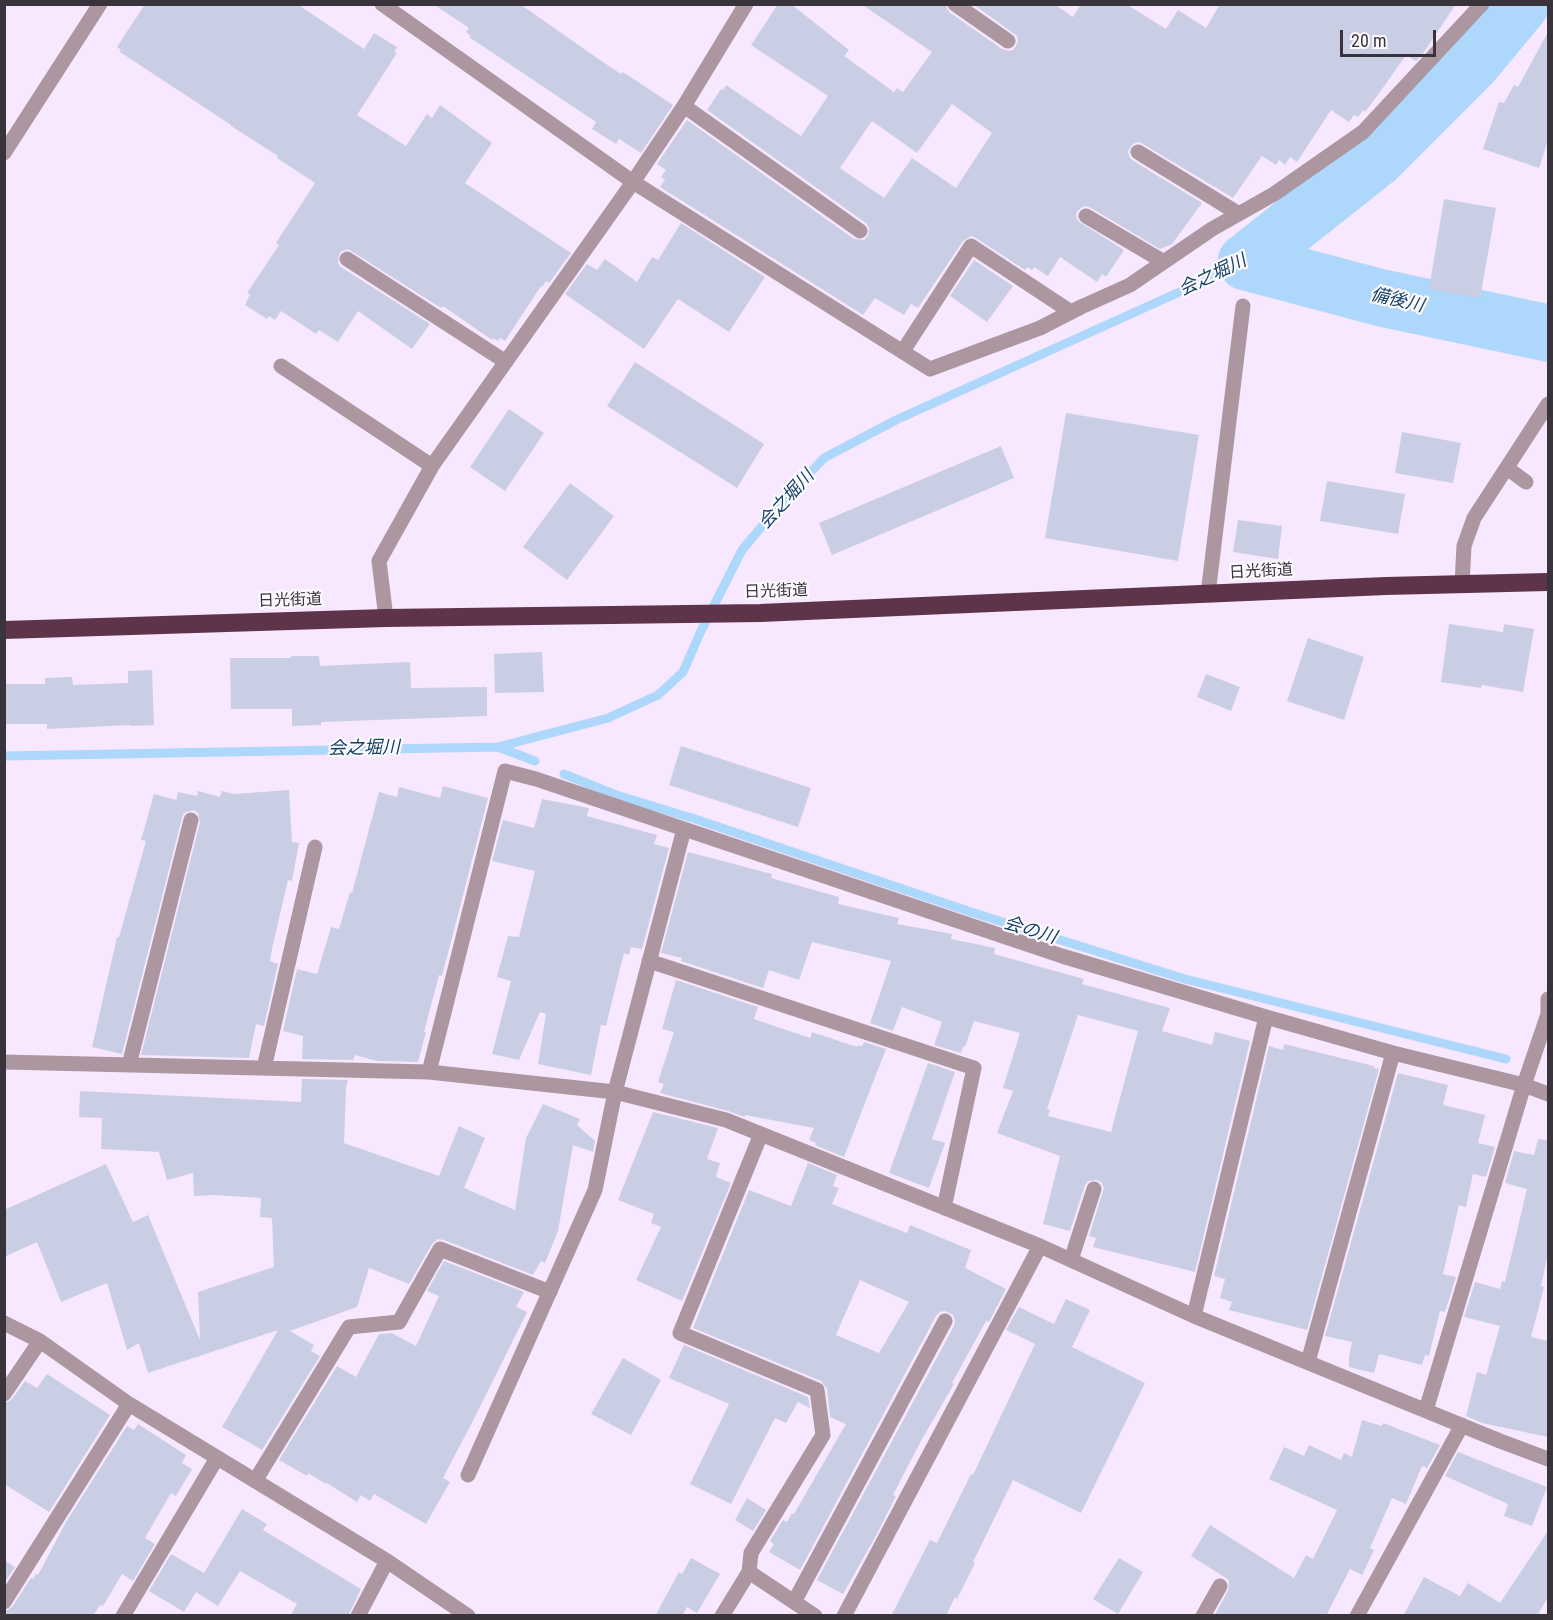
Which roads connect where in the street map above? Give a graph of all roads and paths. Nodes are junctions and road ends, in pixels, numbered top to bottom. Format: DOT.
graph roads {
  1 [pos="100,4"];
  2 [pos="382,4"];
  3 [pos="746,4"];
  4 [pos="955,4"];
  5 [pos="1482,4"];
  6 [pos="1008,40"];
  7 [pos="684,106"];
  8 [pos="1138,152"];
  9 [pos="4,153"];
  10 [pos="633,182"];
  11 [pos="1239,214"];
  12 [pos="1086,216"];
  13 [pos="860,231"];
  14 [pos="346,260"];
  15 [pos="1164,262"];
  16 [pos="1243,306"];
  17 [pos="1071,312"];
  18 [pos="903,351"];
  19 [pos="506,362"];
  20 [pos="281,366"];
  21 [pos="1548,404"];
  22 [pos="432,466"];
  23 [pos="1507,468"];
  24 [pos="1526,482"];
  25 [pos="1548,582"];
  26 [pos="1462,584"];
  27 [pos="1208,594"];
  28 [pos="386,618"];
  29 [pos="4,630"];
  30 [pos="191,820"];
  31 [pos="684,829"];
  32 [pos="315,846"];
  33 [pos="649,961"];
  34 [pos="1548,999"];
  35 [pos="1266,1017"];
  36 [pos="1547,1021"];
  37 [pos="1393,1053"];
  38 [pos="4,1062"];
  39 [pos="129,1065"];
  40 [pos="264,1068"];
  41 [pos="429,1072"];
  42 [pos="1526,1080"];
  43 [pos="615,1092"];
  44 [pos="1548,1094"];
  45 [pos="761,1134"];
  46 [pos="1094,1189"];
  47 [pos="944,1208"];
  48 [pos="1040,1246"];
  49 [pos="1071,1260"];
  50 [pos="550,1292"];
  51 [pos="1194,1316"];
  52 [pos="945,1321"];
  53 [pos="4,1323"];
  54 [pos="40,1341"];
  55 [pos="1308,1362"];
  56 [pos="4,1394"];
  57 [pos="129,1404"];
  58 [pos="1426,1410"];
  59 [pos="1462,1425"];
  60 [pos="217,1458"];
  61 [pos="1548,1459"];
  62 [pos="468,1475"];
  63 [pos="255,1481"];
  64 [pos="387,1561"];
  65 [pos="749,1572"];
  66 [pos="1220,1586"];
  67 [pos="4,1602"];
  68 [pos="794,1602"];
  69 [pos="123,1616"];
  70 [pos="358,1616"];
  71 [pos="468,1616"];
  72 [pos="722,1616"];
  73 [pos="815,1616"];
  74 [pos="844,1616"];
  75 [pos="1203,1616"];
  76 [pos="1357,1616"];
  1 -- 9 [label="street"];
  2 -- 10 [label="street"];
  3 -- 7 [label="street"];
  4 -- 6 [label="street"];
  5 -- 11 [label="street"];
  7 -- 10 [label="street"];
  7 -- 13 [label="street"];
  8 -- 11 [label="street"];
  10 -- 18 [label="street"];
  10 -- 19 [label="street"];
  11 -- 15 [label="street"];
  12 -- 15 [label="street"];
  14 -- 19 [label="street"];
  15 -- 17 [label="street"];
  16 -- 27 [label="street"];
  17 -- 18 [label="street"];
  17 -- 18 [label="street"];
  19 -- 22 [label="street"];
  20 -- 22 [label="street"];
  21 -- 23 [label="street"];
  22 -- 28 [label="street"];
  23 -- 24 [label="street"];
  23 -- 26 [label="street"];
  25 -- 26 [label="highway, 日光街道"];
  26 -- 27 [label="highway, 日光街道"];
  27 -- 28 [label="highway, 日光街道"];
  28 -- 29 [label="highway, 日光街道"];
  30 -- 39 [label="street"];
  31 -- 33 [label="street"];
  31 -- 35 [label="street"];
  31 -- 41 [label="street"];
  32 -- 40 [label="street"];
  33 -- 43 [label="street"];
  33 -- 47 [label="street"];
  34 -- 36 [label="street"];
  35 -- 37 [label="street"];
  35 -- 51 [label="street"];
  36 -- 42 [label="street"];
  37 -- 42 [label="street"];
  37 -- 55 [label="street"];
  38 -- 39 [label="street"];
  39 -- 40 [label="street"];
  40 -- 41 [label="street"];
  41 -- 43 [label="street"];
  42 -- 44 [label="street"];
  42 -- 58 [label="street"];
  43 -- 45 [label="street"];
  43 -- 50 [label="street"];
  45 -- 47 [label="street"];
  45 -- 65 [label="street"];
  46 -- 49 [label="street"];
  47 -- 48 [label="street"];
  48 -- 49 [label="street"];
  48 -- 74 [label="street"];
  49 -- 51 [label="street"];
  50 -- 62 [label="street"];
  50 -- 63 [label="street"];
  51 -- 55 [label="street"];
  52 -- 68 [label="street"];
  53 -- 54 [label="street"];
  54 -- 56 [label="street"];
  54 -- 57 [label="street"];
  55 -- 58 [label="street"];
  57 -- 60 [label="street"];
  57 -- 67 [label="street"];
  58 -- 59 [label="street"];
  59 -- 61 [label="street"];
  59 -- 76 [label="street"];
  60 -- 63 [label="street"];
  60 -- 69 [label="street"];
  63 -- 64 [label="street"];
  64 -- 70 [label="street"];
  64 -- 71 [label="street"];
  65 -- 68 [label="street"];
  65 -- 72 [label="street"];
  66 -- 75 [label="street"];
  68 -- 73 [label="street"];
}
